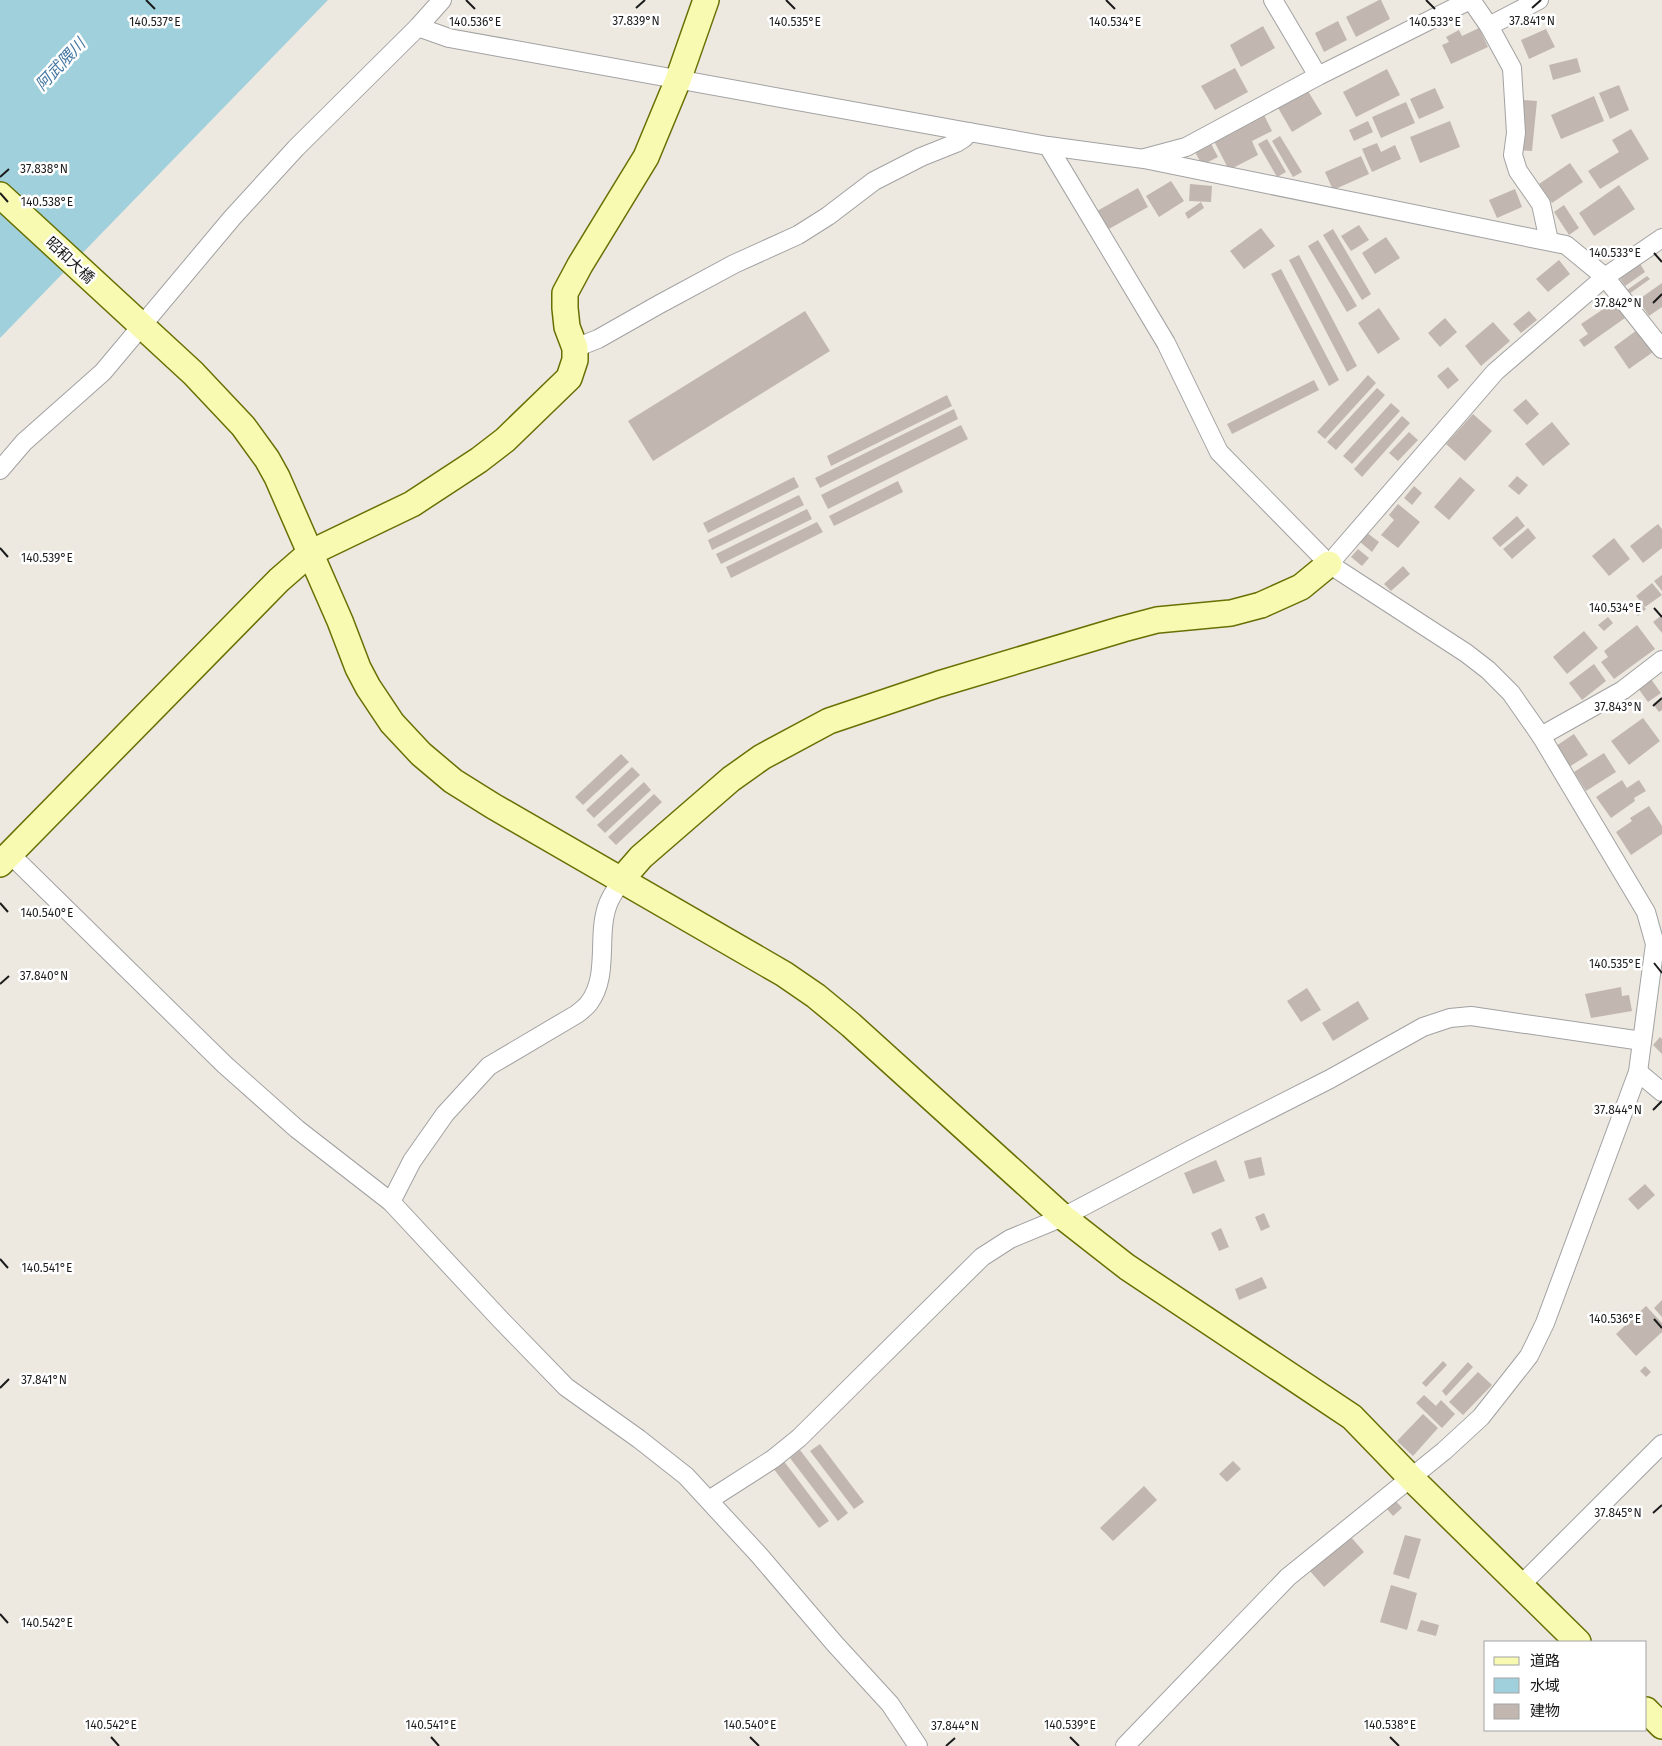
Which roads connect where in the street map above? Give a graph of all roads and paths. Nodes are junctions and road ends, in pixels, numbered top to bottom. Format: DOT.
graph roads {
  1 [pos="442,0"];
  2 [pos="706,0"];
  3 [pos="1273,0"];
  4 [pos="1470,0"];
  5 [pos="1539,0"];
  6 [pos="1489,26"];
  7 [pos="418,27"];
  8 [pos="1318,76"];
  9 [pos="678,80"];
  10 [pos="969,132"];
  11 [pos="1048,146"];
  12 [pos="1144,159"];
  13 [pos="0,195"];
  14 [pos="1662,238"];
  15 [pos="1549,241"];
  16 [pos="1605,277"];
  17 [pos="141,326"];
  18 [pos="575,348"];
  19 [pos="1662,350"];
  20 [pos="0,470"];
  21 [pos="310,553"];
  22 [pos="1329,564"];
  23 [pos="1662,660"];
  24 [pos="1541,736"];
  25 [pos="5,859"];
  26 [pos="622,880"];
  27 [pos="1659,943"];
  28 [pos="1642,1041"];
  29 [pos="1638,1072"];
  30 [pos="1662,1092"];
  31 [pos="391,1202"];
  32 [pos="1063,1217"];
  33 [pos="1662,1444"];
  34 [pos="1411,1478"];
  35 [pos="710,1500"];
  36 [pos="1521,1585"];
  37 [pos="1577,1641"];
  38 [pos="1647,1711"];
  39 [pos="1662,1726"];
  40 [pos="918,1746"];
  41 [pos="1125,1746"];
  1 -- 7 [label="street"];
  2 -- 9 [label="street"];
  3 -- 8 [label="street"];
  4 -- 6 [label="street"];
  4 -- 8 [label="street"];
  5 -- 6 [label="street"];
  6 -- 15 [label="street"];
  7 -- 9 [label="street"];
  7 -- 17 [label="street"];
  8 -- 12 [label="street"];
  9 -- 10 [label="street"];
  9 -- 18 [label="street"];
  10 -- 11 [label="street"];
  10 -- 18 [label="street"];
  11 -- 12 [label="street"];
  11 -- 22 [label="street"];
  12 -- 15 [label="street"];
  13 -- 17 [label="street, 昭和大橋"];
  14 -- 16 [label="street"];
  15 -- 16 [label="street"];
  16 -- 19 [label="street"];
  16 -- 22 [label="street"];
  17 -- 20 [label="street"];
  17 -- 21 [label="street, 昭和大橋"];
  18 -- 21 [label="street"];
  21 -- 25 [label="street"];
  21 -- 26 [label="street, 昭和大橋"];
  22 -- 24 [label="street"];
  22 -- 26 [label="street"];
  23 -- 24 [label="street"];
  24 -- 27 [label="street"];
  25 -- 31 [label="street"];
  26 -- 31 [label="street"];
  26 -- 32 [label="street, 昭和大橋"];
  27 -- 28 [label="street"];
  28 -- 29 [label="street"];
  28 -- 32 [label="street"];
  29 -- 30 [label="street"];
  29 -- 34 [label="street"];
  31 -- 35 [label="street"];
  32 -- 34 [label="street, 昭和大橋"];
  32 -- 35 [label="street"];
  33 -- 36 [label="street"];
  34 -- 36 [label="street, 昭和大橋"];
  34 -- 41 [label="street"];
  35 -- 40 [label="street"];
  36 -- 37 [label="street, 昭和大橋"];
  38 -- 39 [label="street"];
}
